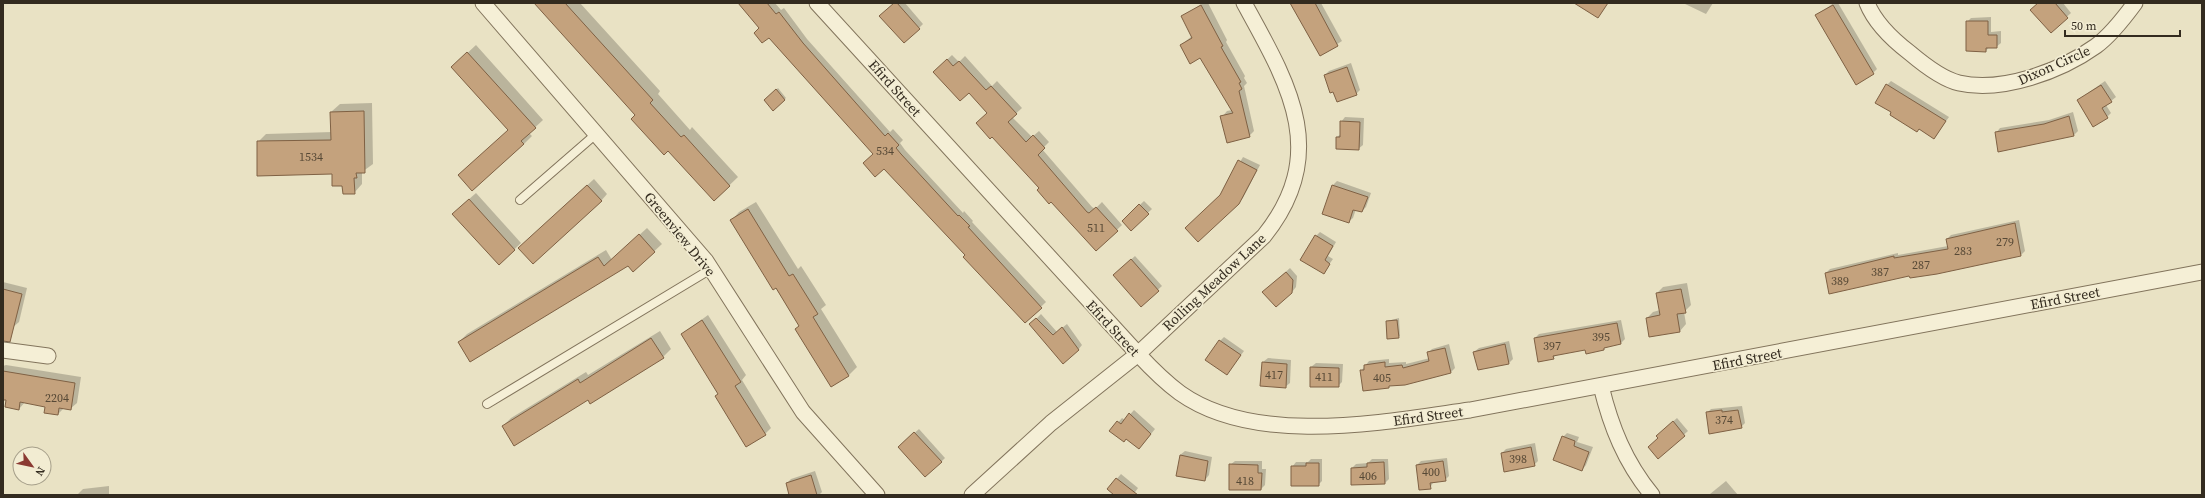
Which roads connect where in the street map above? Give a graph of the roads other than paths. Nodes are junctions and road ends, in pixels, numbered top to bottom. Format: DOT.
graph roads {
  1 [pos="483,3"];
  2 [pos="1244,3"];
  3 [pos="1867,3"];
  4 [pos="2135,3"];
  5 [pos="822,5"];
  6 [pos="596,134"];
  7 [pos="520,200"];
  8 [pos="711,269"];
  9 [pos="2202,272"];
  10 [pos="3,350"];
  11 [pos="1138,354"];
  12 [pos="48,356"];
  13 [pos="1601,386"];
  14 [pos="486,404"];
  15 [pos="877,495"];
  16 [pos="972,495"];
  17 [pos="1652,495"];
  1 -- 6 [label="street, Greenview Drive"];
  2 -- 11 [label="street, Rolling Meadow Lane"];
  3 -- 4 [label="street, Dixon Circle"];
  5 -- 11 [label="street, Efird Street"];
  6 -- 7 [label="lane"];
  6 -- 8 [label="street, Greenview Drive"];
  8 -- 14 [label="lane"];
  8 -- 15 [label="street, Greenview Drive"];
  9 -- 13 [label="street, Efird Street"];
  10 -- 12 [label="street"];
  11 -- 13 [label="street, Efird Street"];
  11 -- 16 [label="street, Rolling Meadow Lane"];
  13 -- 17 [label="street"];
}
